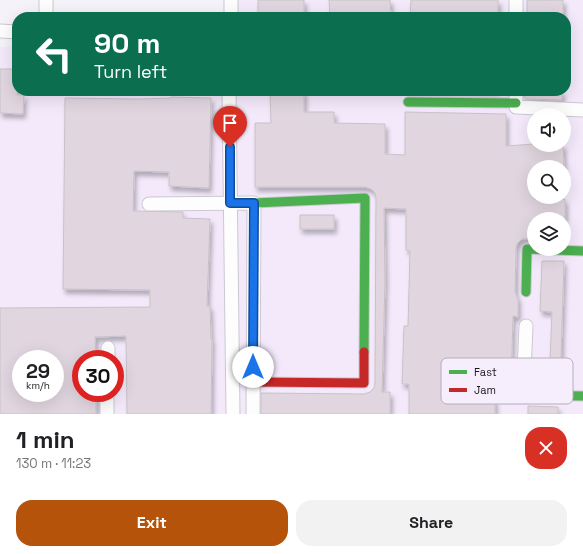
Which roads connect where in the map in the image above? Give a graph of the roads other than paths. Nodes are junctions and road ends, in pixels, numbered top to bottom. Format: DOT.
graph roads {
  1 [pos="46,0"];
  2 [pos="232,0"];
  3 [pos="516,0"];
  4 [pos="46,12"];
  5 [pos="231,12"];
  6 [pos="516,12"];
  7 [pos="0,31"];
  8 [pos="12,32"];
  9 [pos="229,96"];
  10 [pos="516,97"];
  11 [pos="408,102"];
  12 [pos="583,110"];
  13 [pos="230,203"];
  14 [pos="254,203"];
  15 [pos="149,204"];
  16 [pos="583,251"];
  17 [pos="526,292"];
  18 [pos="526,326"];
  19 [pos="525,358"];
  20 [pos="253,382"];
  21 [pos="573,396"];
  22 [pos="583,396"];
  23 [pos="107,402"];
  24 [pos="107,414"];
  25 [pos="233,414"];
  26 [pos="253,414"];
  1 -- 4 [label="street"];
  2 -- 5 [label="street"];
  3 -- 6 [label="street"];
  7 -- 8 [label="street"];
  9 -- 13 [label="street"];
  10 -- 11 [label="street"];
  10 -- 12 [label="street"];
  13 -- 14 [label="street"];
  13 -- 15 [label="street"];
  13 -- 25 [label="street"];
  14 -- 20 [label="street"];
  14 -- 20 [label="street"];
  16 -- 17 [label="street"];
  18 -- 19 [label="street"];
  20 -- 26 [label="street"];
  21 -- 22 [label="street"];
  23 -- 24 [label="street"];
}
